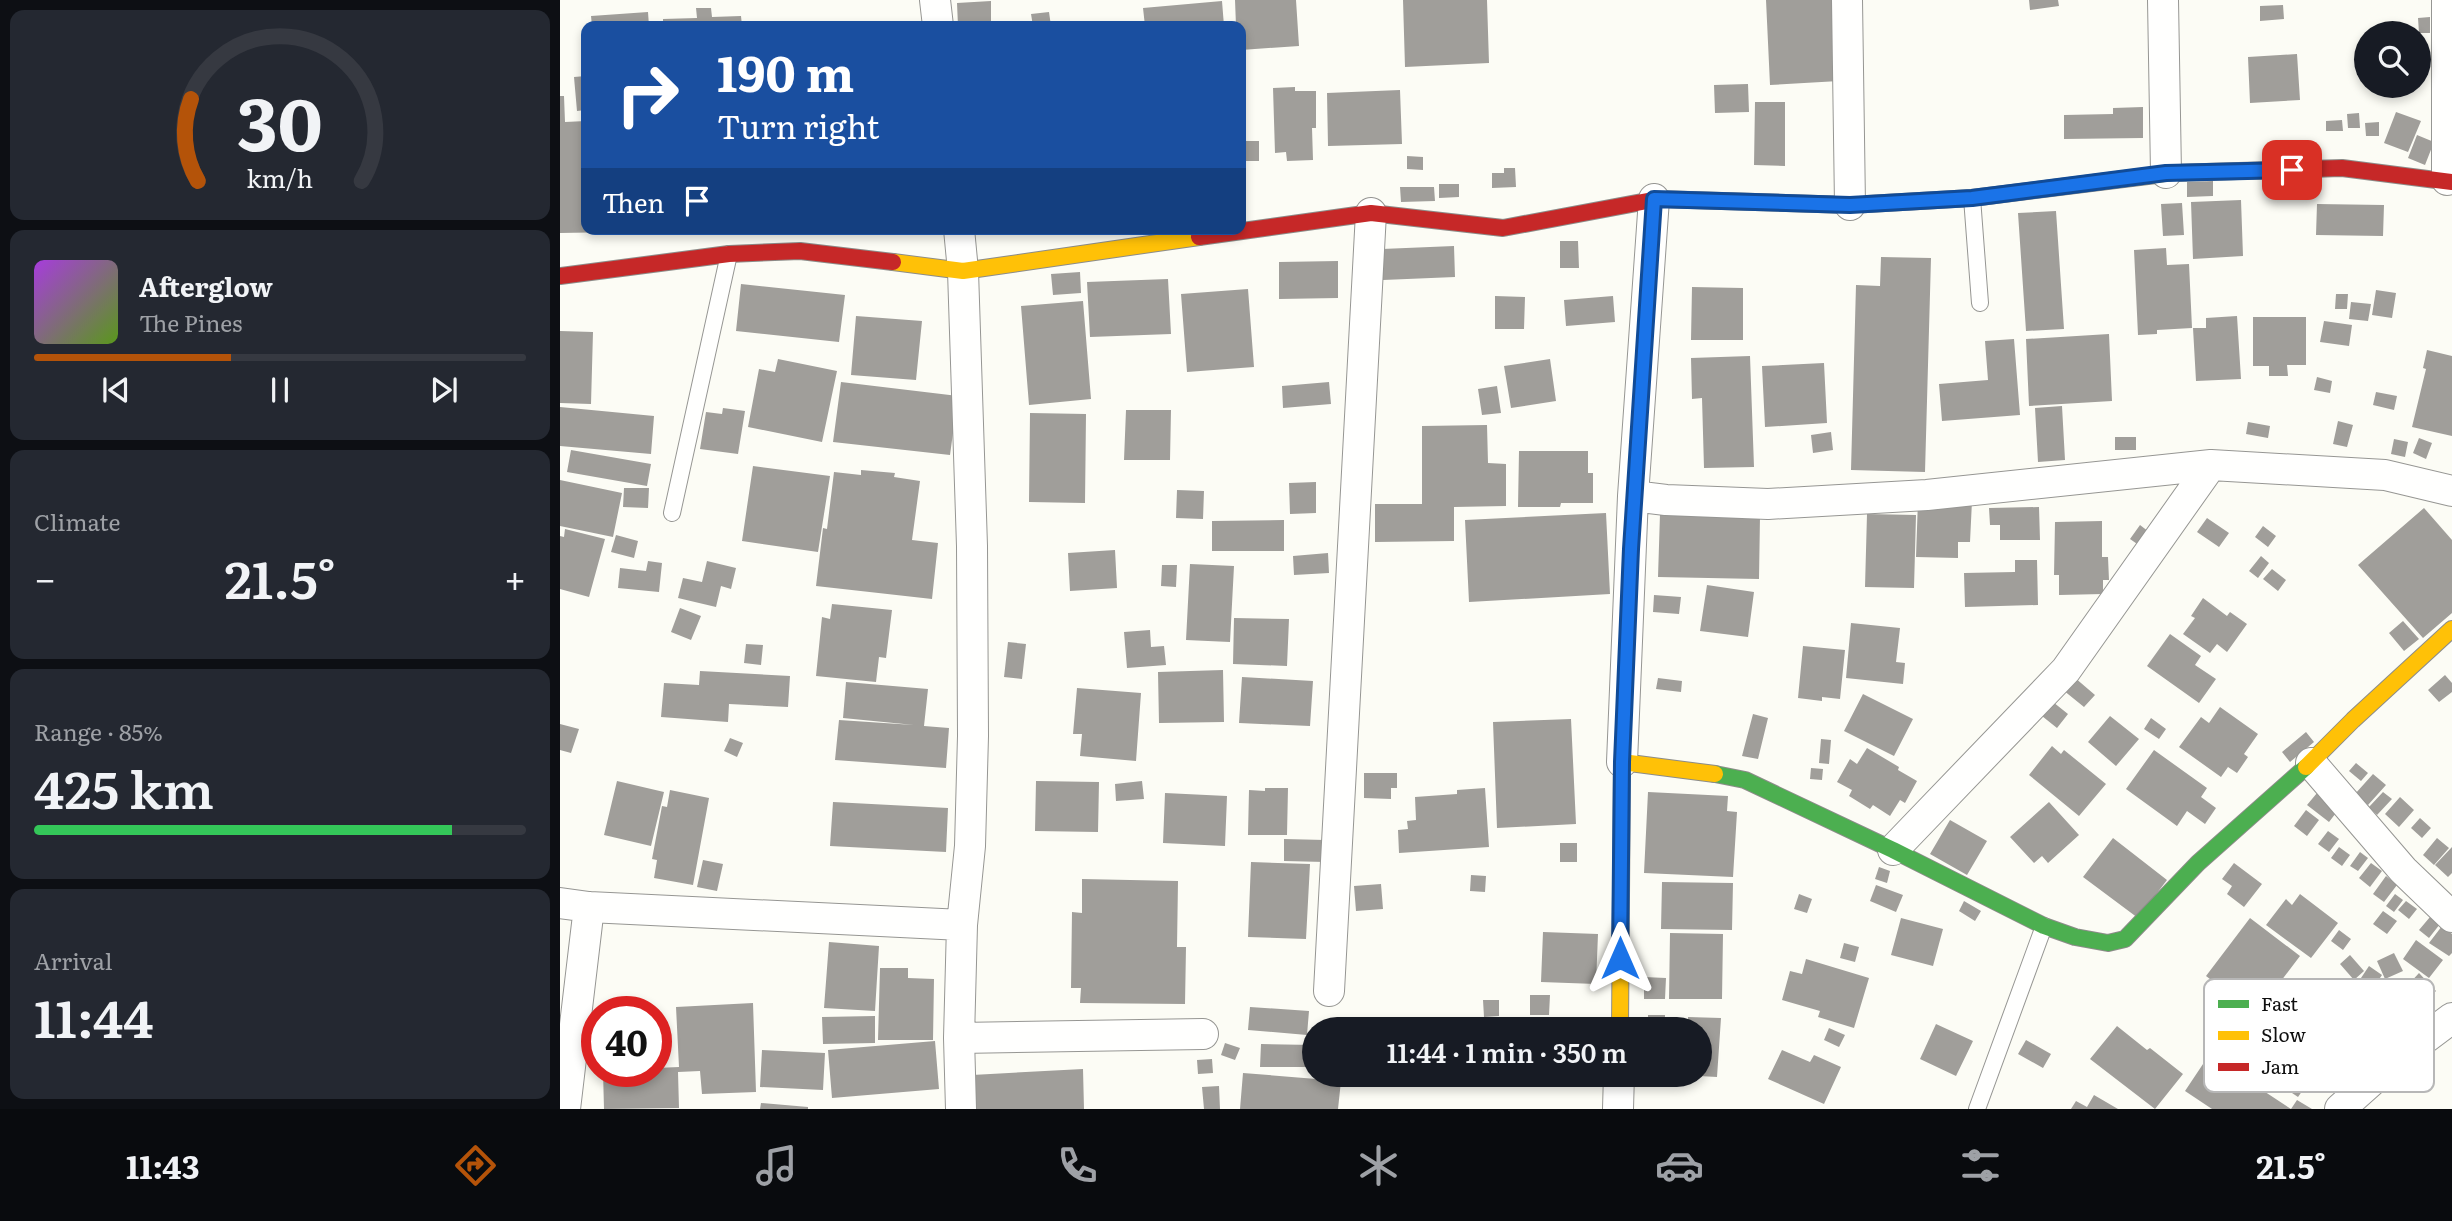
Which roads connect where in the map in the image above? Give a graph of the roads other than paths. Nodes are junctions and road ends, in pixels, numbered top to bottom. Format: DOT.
graph roads {
  1 [pos="935,0"];
  2 [pos="1847,0"];
  3 [pos="2163,0"];
  4 [pos="2447,0"];
  5 [pos="937,21"];
  6 [pos="2166,173"];
  7 [pos="2449,181"];
  8 [pos="1972,198"];
  9 [pos="1654,199"];
  10 [pos="1850,205"];
  11 [pos="1371,213"];
  12 [pos="1246,231"];
  13 [pos="959,235"];
  14 [pos="1216,235"];
  15 [pos="729,254"];
  16 [pos="963,271"];
  17 [pos="560,276"];
  18 [pos="1980,303"];
  19 [pos="2211,465"];
  20 [pos="2452,491"];
  21 [pos="1633,496"];
  22 [pos="672,513"];
  23 [pos="2452,629"];
  24 [pos="1622,762"];
  25 [pos="2311,763"];
  26 [pos="1893,850"];
  27 [pos="560,904"];
  28 [pos="589,907"];
  29 [pos="2452,917"];
  30 [pos="962,925"];
  31 [pos="2044,926"];
  32 [pos="1329,991"];
  33 [pos="1619,1017"];
  34 [pos="2452,1018"];
  35 [pos="2434,1032"];
  36 [pos="1203,1034"];
  37 [pos="959,1038"];
  38 [pos="1619,1087"];
  39 [pos="2359,1092"];
  40 [pos="565,1109"];
  41 [pos="961,1109"];
  42 [pos="1618,1109"];
  43 [pos="1977,1109"];
  44 [pos="2340,1109"];
  1 -- 5 [label="street"];
  2 -- 10 [label="street"];
  3 -- 6 [label="street"];
  4 -- 7 [label="street"];
  6 -- 7 [label="street"];
  6 -- 8 [label="street"];
  8 -- 10 [label="street"];
  8 -- 18 [label="lane"];
  9 -- 10 [label="street"];
  9 -- 11 [label="street"];
  9 -- 21 [label="street"];
  11 -- 12 [label="street"];
  11 -- 32 [label="street"];
  13 -- 16 [label="street"];
  14 -- 16 [label="street"];
  15 -- 16 [label="street"];
  15 -- 17 [label="street"];
  15 -- 22 [label="lane"];
  16 -- 30 [label="street"];
  19 -- 20 [label="street"];
  19 -- 21 [label="street"];
  19 -- 26 [label="street"];
  21 -- 24 [label="street"];
  23 -- 25 [label="street"];
  24 -- 26 [label="street"];
  24 -- 33 [label="street"];
  25 -- 29 [label="street"];
  25 -- 31 [label="street"];
  26 -- 31 [label="street"];
  27 -- 28 [label="street"];
  28 -- 30 [label="street"];
  28 -- 40 [label="street"];
  30 -- 37 [label="street"];
  31 -- 43 [label="lane"];
  34 -- 35 [label="street"];
  36 -- 37 [label="street"];
  37 -- 41 [label="street"];
  38 -- 42 [label="street"];
  39 -- 44 [label="street"];
}
